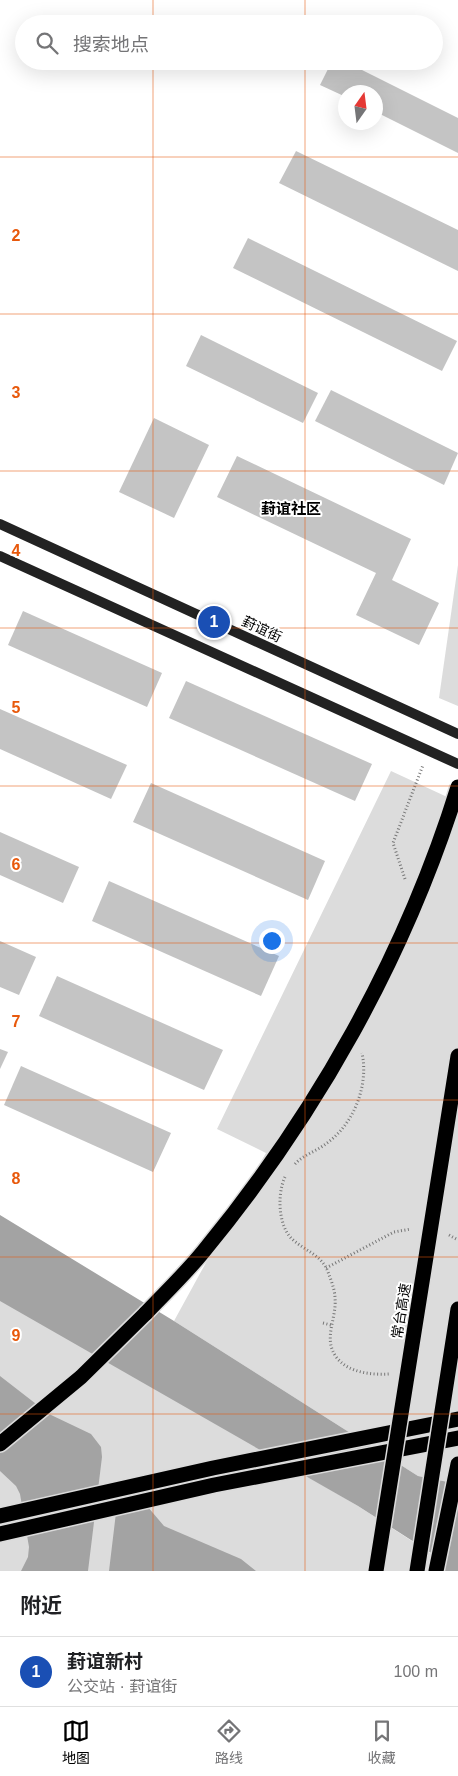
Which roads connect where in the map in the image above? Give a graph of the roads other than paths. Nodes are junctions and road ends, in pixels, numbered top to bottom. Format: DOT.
graph roads {
  1 [pos="0,524"];
  2 [pos="0,556"];
  3 [pos="458,734"];
  4 [pos="458,764"];
  5 [pos="458,786"];
  6 [pos="458,1056"];
  7 [pos="458,1309"];
  8 [pos="458,1419"];
  9 [pos="458,1438"];
  10 [pos="0,1444"];
  11 [pos="458,1464"];
  12 [pos="0,1516"];
  13 [pos="0,1534"];
  14 [pos="376,1571"];
  15 [pos="417,1571"];
  16 [pos="436,1571"];
  1 -- 3 [label="main road, 葑谊街"];
  2 -- 4 [label="main road"];
  5 -- 10 [label="highway, bridge"];
  6 -- 14 [label="highway, 常台高速, bridge"];
  7 -- 15 [label="highway, bridge"];
  8 -- 12 [label="highway, bridge"];
  9 -- 13 [label="highway, bridge"];
  11 -- 16 [label="highway"];
}
